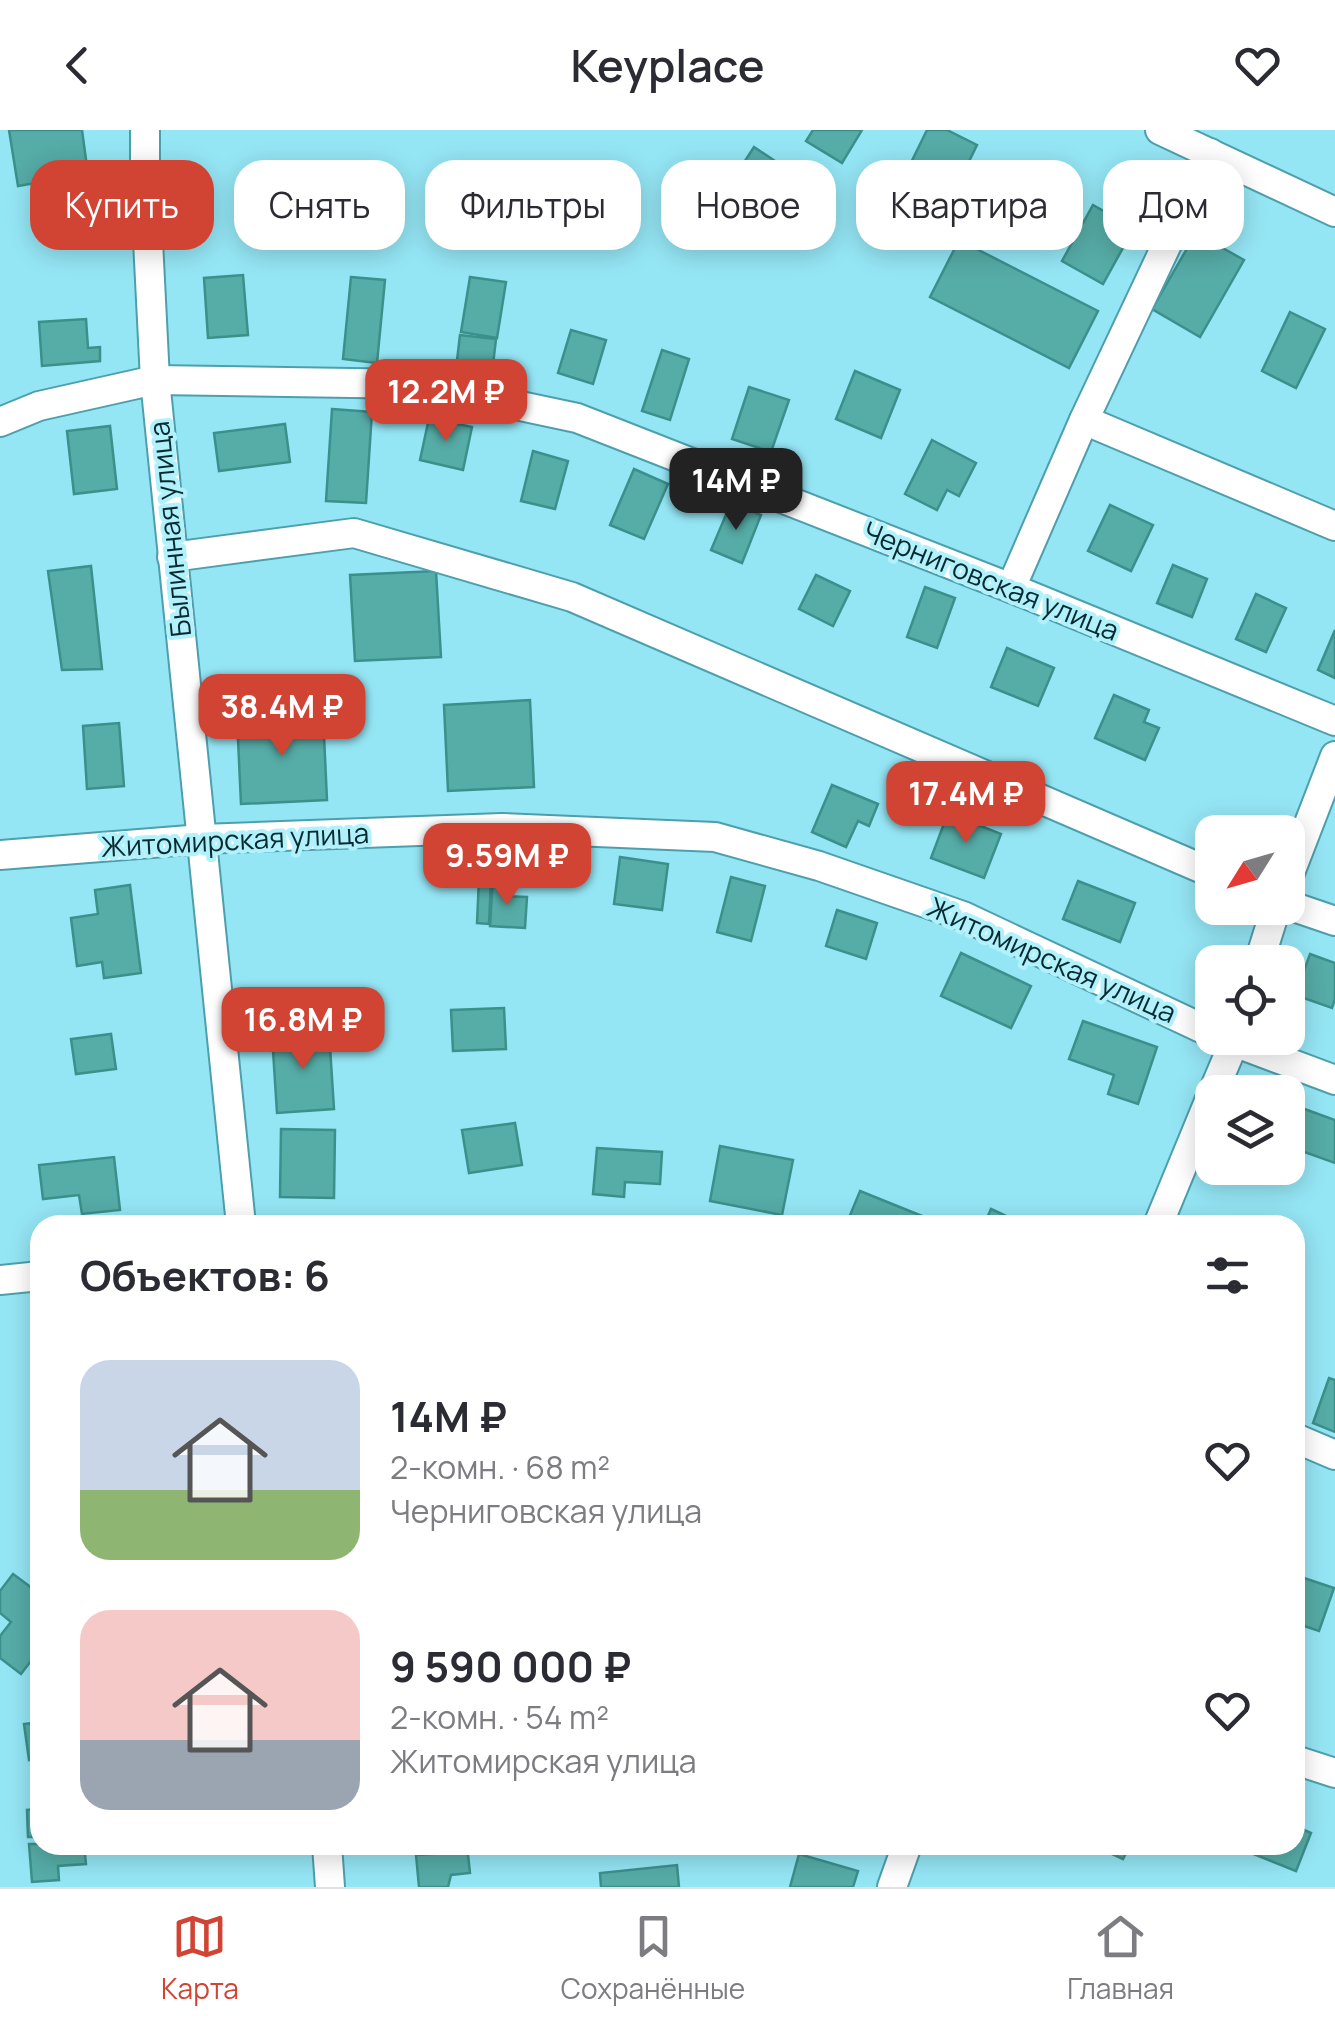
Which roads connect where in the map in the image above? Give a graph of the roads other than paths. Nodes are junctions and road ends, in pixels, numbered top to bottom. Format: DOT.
graph roads {
  1 [pos="145,130"];
  2 [pos="1160,130"];
  3 [pos="1210,153"];
  4 [pos="1335,212"];
  5 [pos="155,380"];
  6 [pos="1084,420"];
  7 [pos="0,422"];
  8 [pos="1335,526"];
  9 [pos="172,557"];
  10 [pos="1011,588"];
  11 [pos="1335,721"];
  12 [pos="1335,756"];
  13 [pos="1305,834"];
  14 [pos="202,839"];
  15 [pos="0,855"];
  16 [pos="1195,866"];
  17 [pos="1305,911"];
  18 [pos="1335,921"];
  19 [pos="1195,1024"];
  20 [pos="1270,1055"];
  21 [pos="1335,1080"];
  22 [pos="1195,1136"];
  23 [pos="239,1215"];
  24 [pos="1162,1215"];
  25 [pos="30,1277"];
  26 [pos="0,1280"];
  27 [pos="1305,1442"];
  28 [pos="1335,1455"];
  29 [pos="1305,1763"];
  30 [pos="1335,1772"];
  31 [pos="328,1855"];
  32 [pos="903,1855"];
  33 [pos="330,1887"];
  34 [pos="892,1887"];
  1 -- 5 [label="street, Былинная улица"];
  2 -- 3 [label="street"];
  3 -- 4 [label="street"];
  3 -- 6 [label="street"];
  5 -- 7 [label="street, Черниговская улица"];
  5 -- 9 [label="street, Былинная улица"];
  5 -- 10 [label="street, Черниговская улица"];
  6 -- 8 [label="street"];
  6 -- 10 [label="street"];
  9 -- 14 [label="street, Былинная улица"];
  9 -- 16 [label="street"];
  10 -- 11 [label="street, Черниговская улица"];
  12 -- 13 [label="street"];
  14 -- 15 [label="street, Житомирская улица"];
  14 -- 19 [label="street, Житомирская улица"];
  14 -- 23 [label="street, Былинная улица"];
  17 -- 18 [label="street"];
  20 -- 21 [label="street, Житомирская улица"];
  22 -- 24 [label="street"];
  25 -- 26 [label="street"];
  27 -- 28 [label="street"];
  29 -- 30 [label="street"];
  31 -- 33 [label="street"];
  32 -- 34 [label="street"];
}
